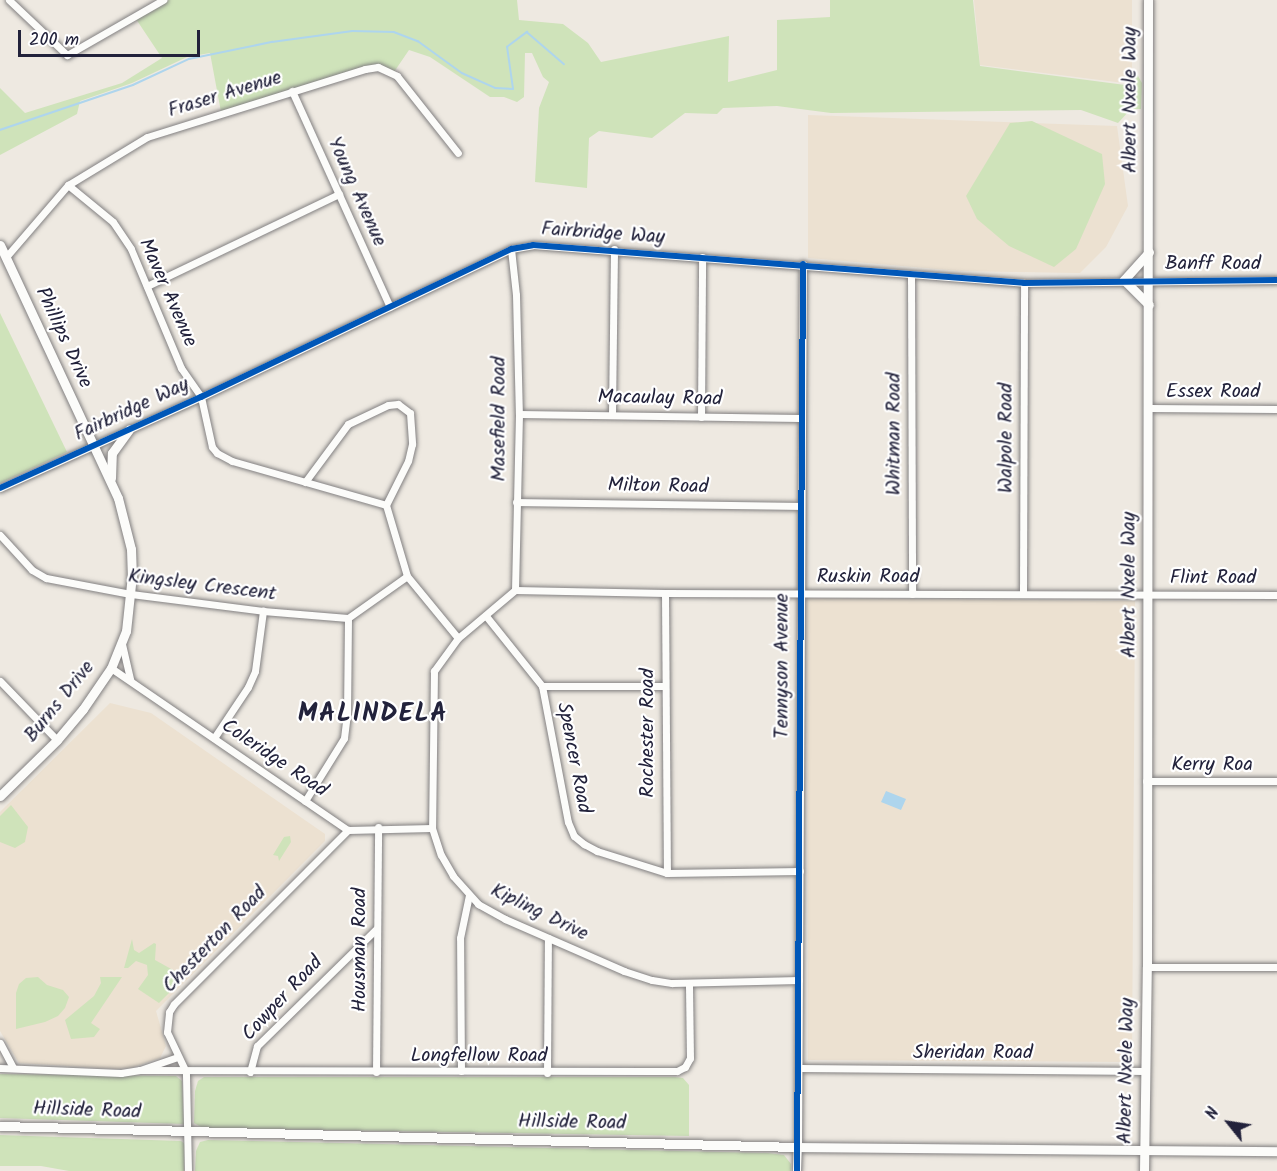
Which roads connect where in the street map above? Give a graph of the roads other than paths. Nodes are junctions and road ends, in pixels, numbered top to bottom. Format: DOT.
graph roads {
  1 [pos="9,0"];
  2 [pos="163,0"];
  3 [pos="1148,0"];
  4 [pos="292,91"];
  5 [pos="458,153"];
  6 [pos="68,185"];
  7 [pos="339,194"];
  8 [pos="0,245"];
  9 [pos="511,249"];
  10 [pos="614,249"];
  11 [pos="1149,252"];
  12 [pos="6,257"];
  13 [pos="702,257"];
  14 [pos="803,264"];
  15 [pos="911,274"];
  16 [pos="1124,280"];
  17 [pos="1149,280"];
  18 [pos="1277,280"];
  19 [pos="1024,283"];
  20 [pos="147,286"];
  21 [pos="1149,305"];
  22 [pos="390,306"];
  23 [pos="201,397"];
  24 [pos="1149,408"];
  25 [pos="1277,409"];
  26 [pos="519,414"];
  27 [pos="612,414"];
  28 [pos="701,417"];
  29 [pos="800,418"];
  30 [pos="129,430"];
  31 [pos="93,446"];
  32 [pos="111,480"];
  33 [pos="305,482"];
  34 [pos="0,488"];
  35 [pos="516,502"];
  36 [pos="386,505"];
  37 [pos="800,506"];
  38 [pos="0,534"];
  39 [pos="406,576"];
  40 [pos="515,590"];
  41 [pos="665,593"];
  42 [pos="800,593"];
  43 [pos="1023,593"];
  44 [pos="131,594"];
  45 [pos="912,594"];
  46 [pos="1148,595"];
  47 [pos="1277,595"];
  48 [pos="262,611"];
  49 [pos="486,616"];
  50 [pos="348,618"];
  51 [pos="458,638"];
  52 [pos="122,644"];
  53 [pos="111,668"];
  54 [pos="0,681"];
  55 [pos="130,681"];
  56 [pos="542,686"];
  57 [pos="664,686"];
  58 [pos="214,738"];
  59 [pos="57,740"];
  60 [pos="1146,781"];
  61 [pos="1277,782"];
  62 [pos="0,796"];
  63 [pos="305,801"];
  64 [pos="378,827"];
  65 [pos="432,828"];
  66 [pos="348,830"];
  67 [pos="800,871"];
  68 [pos="666,873"];
  69 [pos="469,895"];
  70 [pos="376,929"];
  71 [pos="548,938"];
  72 [pos="1147,967"];
  73 [pos="1277,967"];
  74 [pos="799,980"];
  75 [pos="689,982"];
  76 [pos="0,1043"];
  77 [pos="177,1057"];
  78 [pos="13,1067"];
  79 [pos="0,1068"];
  80 [pos="800,1068"];
  81 [pos="140,1070"];
  82 [pos="461,1071"];
  83 [pos="1146,1071"];
  84 [pos="186,1072"];
  85 [pos="250,1072"];
  86 [pos="376,1072"];
  87 [pos="547,1073"];
  88 [pos="0,1126"];
  89 [pos="189,1132"];
  90 [pos="798,1147"];
  91 [pos="1144,1149"];
  92 [pos="1277,1151"];
  93 [pos="188,1171"];
  94 [pos="797,1171"];
  95 [pos="1144,1171"];
  1 -- 2 [label="street"];
  3 -- 11 [label="main road, Albert Nxele Way"];
  4 -- 5 [label="street, Fraser Avenue"];
  4 -- 6 [label="street, Fraser Avenue"];
  4 -- 7 [label="street, Young Avenue"];
  6 -- 12 [label="street, Fraser Avenue"];
  6 -- 20 [label="street, Maver Avenue"];
  7 -- 20 [label="street"];
  7 -- 22 [label="street, Young Avenue"];
  8 -- 12 [label="main road, Phillips Drive"];
  9 -- 10 [label="street, Fairbridge Way"];
  9 -- 22 [label="street, Fairbridge Way"];
  9 -- 26 [label="street, Masefield Road"];
  10 -- 13 [label="street, Fairbridge Way"];
  10 -- 27 [label="street"];
  11 -- 16 [label="main road"];
  11 -- 17 [label="main road, Albert Nxele Way"];
  12 -- 31 [label="main road, Phillips Drive"];
  13 -- 14 [label="street, Fairbridge Way"];
  13 -- 28 [label="street"];
  14 -- 15 [label="street, Fairbridge Way"];
  14 -- 29 [label="street, Tennyson Avenue"];
  15 -- 19 [label="street, Fairbridge Way"];
  15 -- 45 [label="street, Whitman Road"];
  16 -- 17 [label="street, Fairbridge Way"];
  16 -- 19 [label="street, Fairbridge Way"];
  16 -- 21 [label="main road"];
  17 -- 18 [label="street, Banff Road"];
  17 -- 21 [label="main road, Albert Nxele Way"];
  19 -- 43 [label="street, Walpole Road"];
  20 -- 23 [label="street, Maver Avenue"];
  21 -- 24 [label="main road, Albert Nxele Way"];
  22 -- 23 [label="street, Fairbridge Way"];
  23 -- 30 [label="street, Fairbridge Way"];
  23 -- 33 [label="street"];
  24 -- 25 [label="street, Essex Road"];
  24 -- 46 [label="main road, Albert Nxele Way"];
  26 -- 27 [label="street, Macaulay Road"];
  26 -- 35 [label="street, Masefield Road"];
  27 -- 28 [label="street, Macaulay Road"];
  28 -- 29 [label="street, Macaulay Road"];
  29 -- 37 [label="street, Tennyson Avenue"];
  30 -- 31 [label="street, Fairbridge Way"];
  30 -- 32 [label="main road"];
  31 -- 32 [label="main road, Burns Drive"];
  31 -- 34 [label="street, Fairbridge Way"];
  32 -- 44 [label="main road, Burns Drive"];
  33 -- 36 [label="street"];
  33 -- 36 [label="street"];
  35 -- 37 [label="street, Milton Road"];
  35 -- 40 [label="street, Masefield Road"];
  36 -- 39 [label="street"];
  37 -- 42 [label="street, Tennyson Avenue"];
  38 -- 44 [label="street, Kingsley Crescent"];
  39 -- 50 [label="street"];
  39 -- 51 [label="street"];
  40 -- 41 [label="street, Ruskin Road"];
  40 -- 49 [label="street, Kipling Drive"];
  41 -- 42 [label="street, Ruskin Road"];
  41 -- 57 [label="street, Rochester Road"];
  42 -- 45 [label="street, Ruskin Road"];
  42 -- 67 [label="street, Tennyson Avenue"];
  43 -- 45 [label="street, Ruskin Road"];
  43 -- 46 [label="street, Ruskin Road"];
  44 -- 48 [label="street, Kingsley Crescent"];
  44 -- 52 [label="main road, Burns Drive"];
  46 -- 47 [label="street, Flint Road"];
  46 -- 60 [label="main road, Albert Nxele Way"];
  48 -- 50 [label="street, Kingsley Crescent"];
  48 -- 58 [label="street"];
  49 -- 51 [label="street, Kipling Drive"];
  49 -- 56 [label="street, Spencer Road"];
  50 -- 63 [label="street"];
  51 -- 65 [label="street, Kipling Drive"];
  52 -- 53 [label="main road, Burns Drive"];
  52 -- 55 [label="street"];
  53 -- 55 [label="street, Coleridge Road"];
  53 -- 59 [label="main road, Burns Drive"];
  54 -- 59 [label="street"];
  55 -- 58 [label="street, Coleridge Road"];
  56 -- 57 [label="street"];
  56 -- 68 [label="street, Spencer Road"];
  57 -- 68 [label="street, Rochester Road"];
  58 -- 63 [label="street, Coleridge Road"];
  59 -- 62 [label="main road, Burns Drive"];
  60 -- 61 [label="street, Kerry Roa"];
  60 -- 72 [label="main road, Albert Nxele Way"];
  63 -- 66 [label="street, Coleridge Road"];
  64 -- 65 [label="street"];
  64 -- 66 [label="street"];
  64 -- 70 [label="street, Housman Road"];
  65 -- 69 [label="street, Kipling Drive"];
  66 -- 77 [label="street, Chesterton Road"];
  67 -- 68 [label="street, Spencer Road"];
  67 -- 74 [label="street, Tennyson Avenue"];
  69 -- 71 [label="street, Kipling Drive"];
  69 -- 82 [label="street"];
  70 -- 85 [label="street, Cowper Road"];
  70 -- 86 [label="street, Housman Road"];
  71 -- 75 [label="street, Kipling Drive"];
  71 -- 87 [label="street"];
  72 -- 73 [label="street"];
  72 -- 83 [label="main road, Albert Nxele Way"];
  74 -- 75 [label="street, Kipling Drive"];
  74 -- 80 [label="street, Tennyson Avenue"];
  75 -- 87 [label="street, Longfellow Road"];
  76 -- 78 [label="street"];
  77 -- 81 [label="street"];
  77 -- 84 [label="street, Chesterton Road"];
  78 -- 79 [label="street"];
  78 -- 81 [label="street"];
  80 -- 83 [label="street, Sheridan Road"];
  80 -- 90 [label="street, Tennyson Avenue"];
  81 -- 84 [label="street, Longfellow Road"];
  82 -- 86 [label="street, Longfellow Road"];
  82 -- 87 [label="street, Longfellow Road"];
  83 -- 91 [label="main road, Albert Nxele Way"];
  84 -- 85 [label="street, Longfellow Road"];
  84 -- 89 [label="street, Chesterton Road"];
  85 -- 86 [label="street, Longfellow Road"];
  88 -- 89 [label="main road, Hillside Road"];
  89 -- 90 [label="main road, Hillside Road"];
  89 -- 93 [label="street, Chesterton Road"];
  90 -- 91 [label="main road, Hillside Road"];
  90 -- 94 [label="street"];
  91 -- 92 [label="main road, Hillside Road"];
  91 -- 95 [label="main road, Albert Nxele Way"];
}
